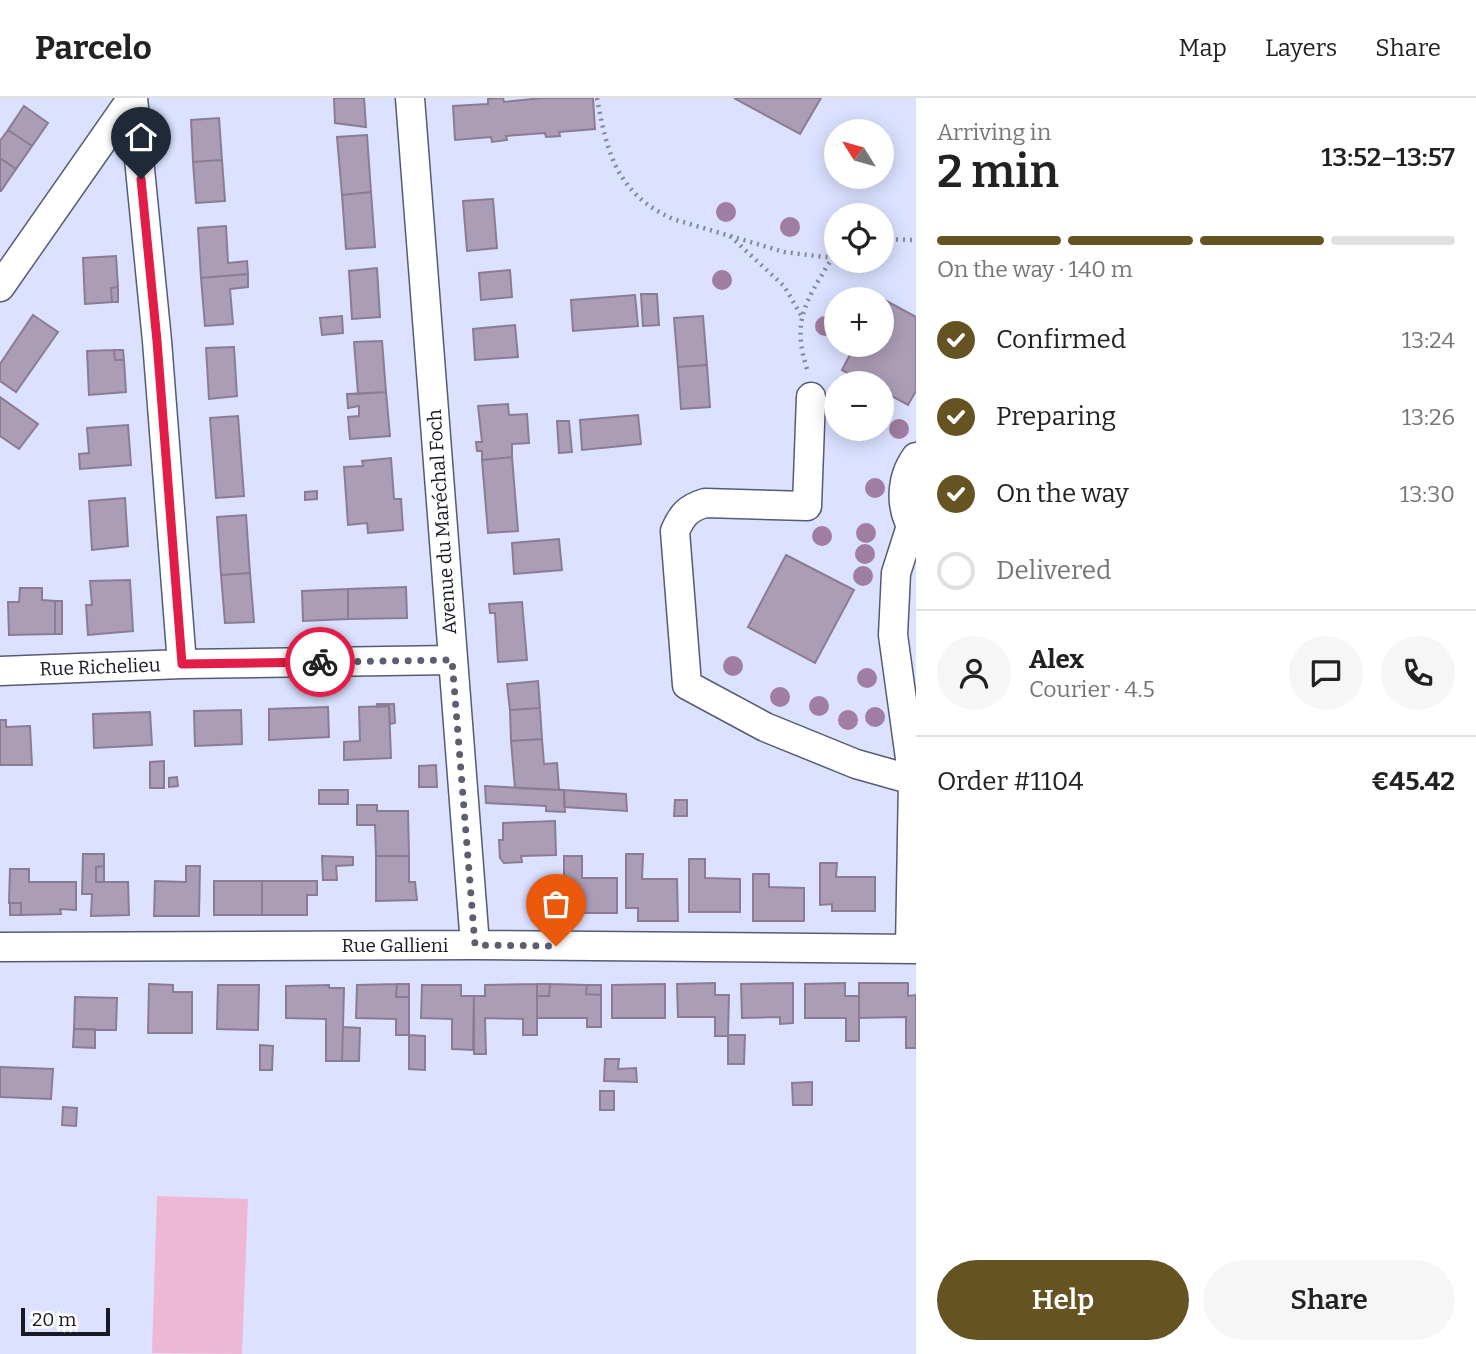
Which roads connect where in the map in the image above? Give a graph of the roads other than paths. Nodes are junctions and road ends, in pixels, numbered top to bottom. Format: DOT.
graph roads {
  1 [pos="133,98"];
  2 [pos="410,98"];
  3 [pos="0,288"];
  4 [pos="811,397"];
  5 [pos="916,457"];
  6 [pos="913,530"];
  7 [pos="452,660"];
  8 [pos="182,664"];
  9 [pos="0,671"];
  10 [pos="914,780"];
  11 [pos="475,945"];
  12 [pos="0,947"];
  13 [pos="913,948"];
  1 -- 3 [label="street"];
  1 -- 8 [label="street"];
  2 -- 7 [label="street, Avenue du Maréchal Foch"];
  4 -- 10 [label="street"];
  5 -- 6 [label="street"];
  6 -- 10 [label="street"];
  7 -- 8 [label="street, Rue Richelieu"];
  7 -- 11 [label="street, Avenue du Maréchal Foch"];
  8 -- 9 [label="street, Rue Richelieu"];
  10 -- 13 [label="street"];
  11 -- 12 [label="street, Rue Gallieni"];
  11 -- 13 [label="street, Rue Gallieni"];
}
